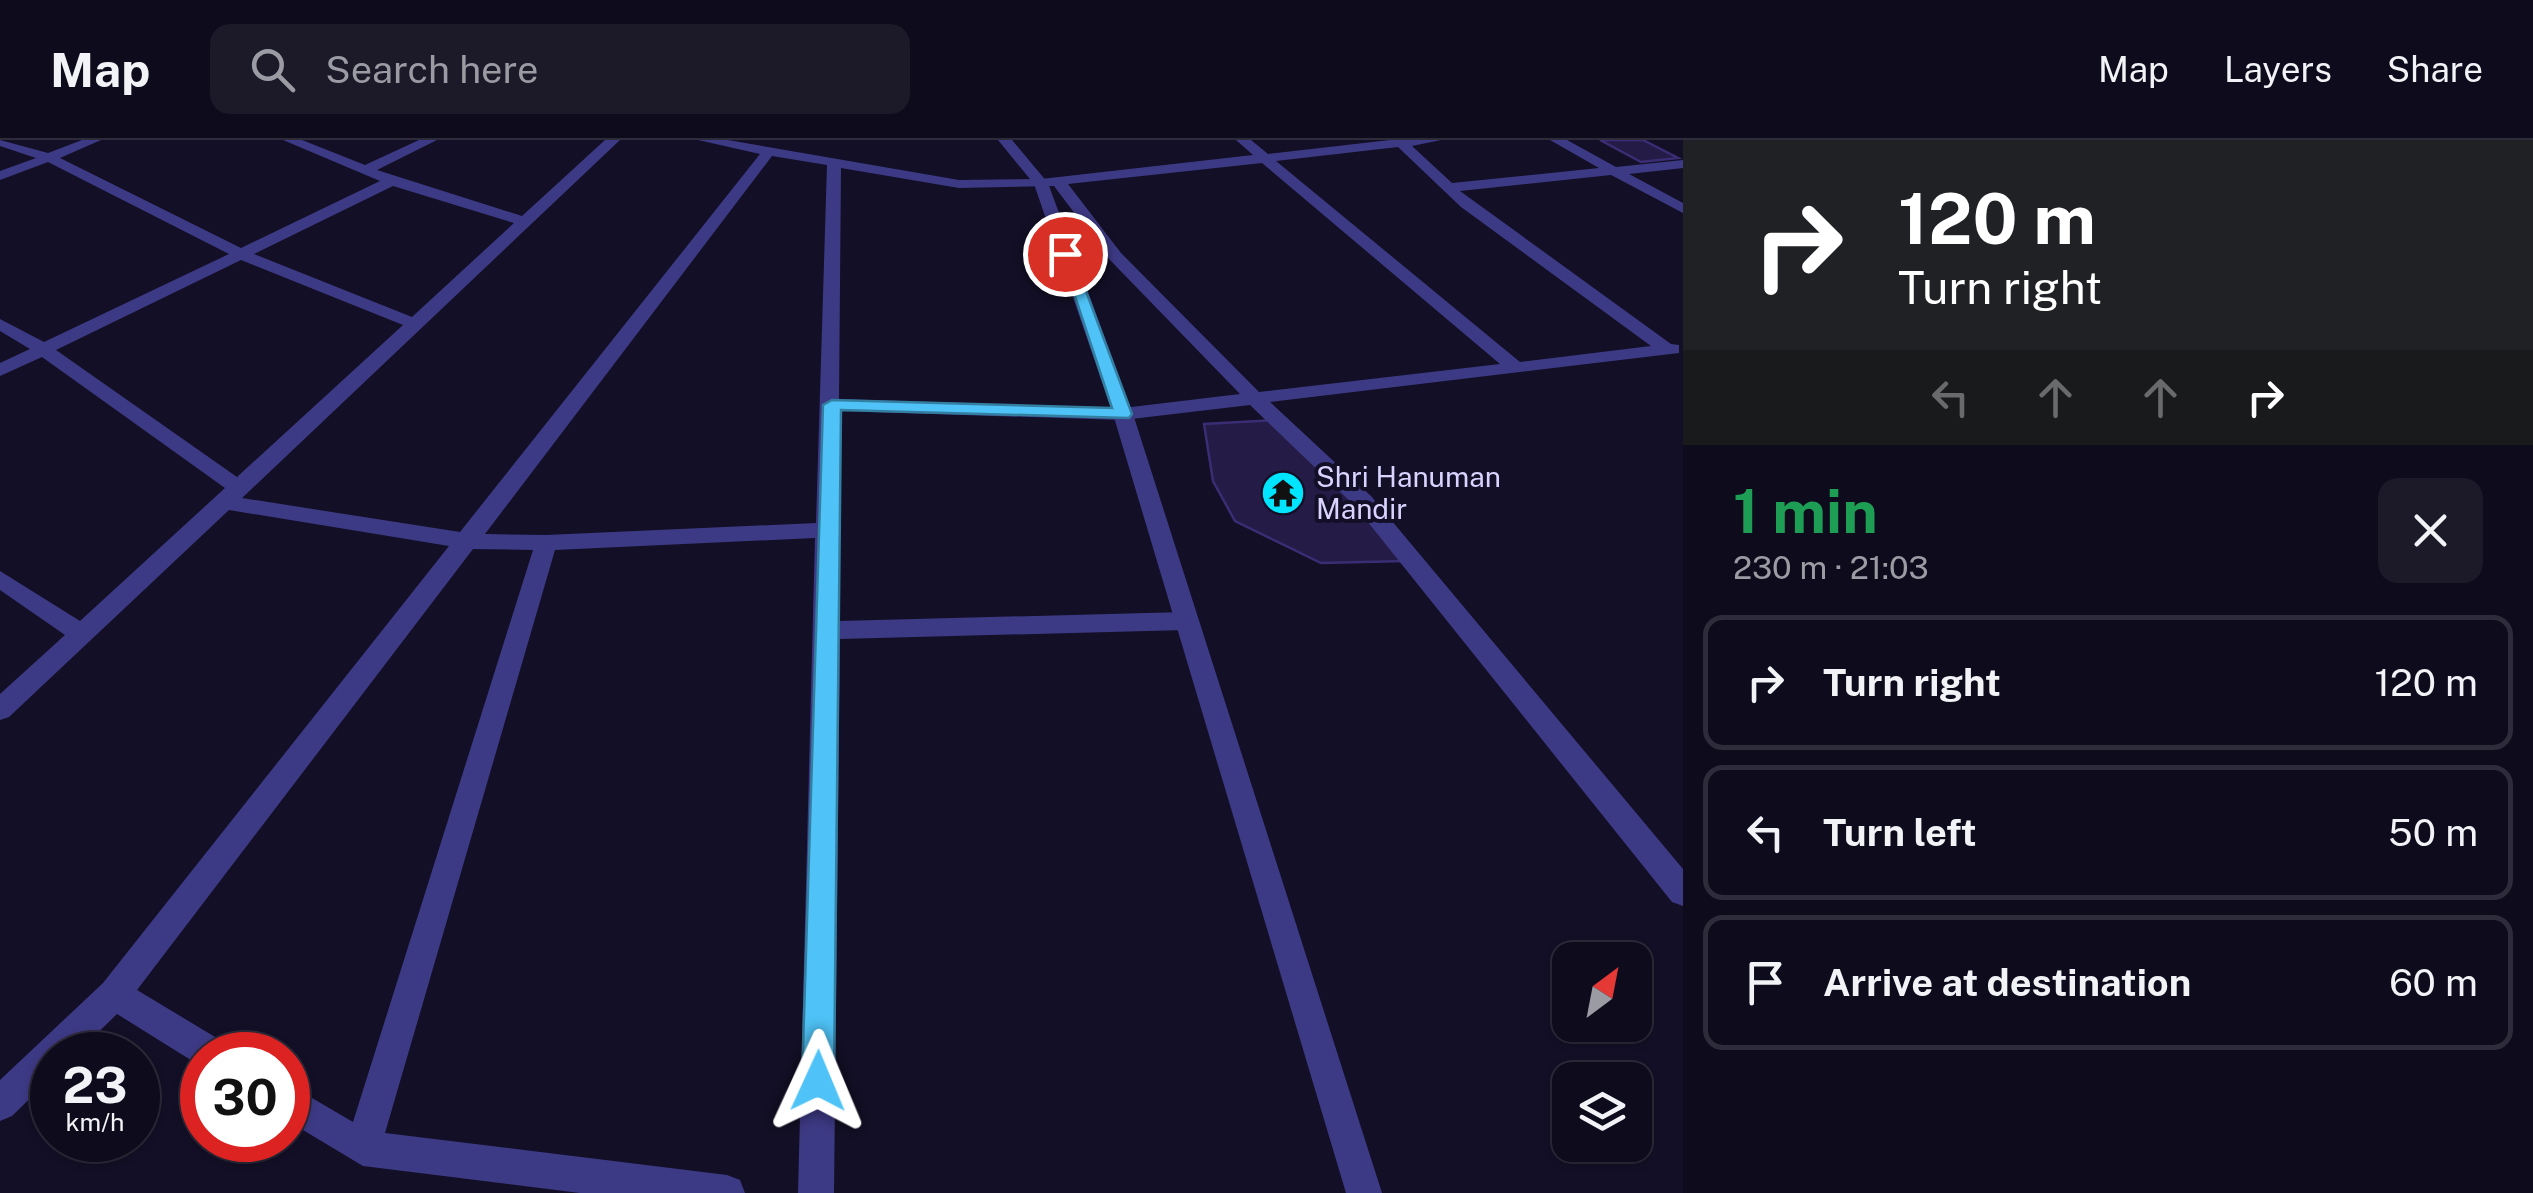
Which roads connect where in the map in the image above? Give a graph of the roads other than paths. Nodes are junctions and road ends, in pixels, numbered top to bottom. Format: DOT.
graph roads {
  1 [pos="94,140"];
  2 [pos="290,140"];
  3 [pos="430,140"];
  4 [pos="613,140"];
  5 [pos="704,140"];
  6 [pos="1005,140"];
  7 [pos="1243,140"];
  8 [pos="1434,140"];
  9 [pos="1556,140"];
  10 [pos="0,142"];
  11 [pos="1400,142"];
  12 [pos="769,152"];
  13 [pos="1262,156"];
  14 [pos="48,157"];
  15 [pos="834,161"];
  16 [pos="1683,164"];
  17 [pos="1611,169"];
  18 [pos="363,170"];
  19 [pos="0,176"];
  20 [pos="392,182"];
  21 [pos="1050,182"];
  22 [pos="1446,188"];
  23 [pos="1683,209"];
  24 [pos="523,221"];
  25 [pos="242,254"];
  26 [pos="0,324"];
  27 [pos="415,324"];
  28 [pos="43,349"];
  29 [pos="1676,349"];
  30 [pos="1515,367"];
  31 [pos="0,370"];
  32 [pos="1253,397"];
  33 [pos="832,405"];
  34 [pos="1123,414"];
  35 [pos="230,494"];
  36 [pos="828,530"];
  37 [pos="467,541"];
  38 [pos="546,543"];
  39 [pos="0,579"];
  40 [pos="1185,621"];
  41 [pos="828,630"];
  42 [pos="81,634"];
  43 [pos="0,710"];
  44 [pos="1683,892"];
  45 [pos="114,994"];
  46 [pos="180,1035"];
  47 [pos="0,1104"];
  48 [pos="310,1115"];
  49 [pos="363,1148"];
  50 [pos="727,1193"];
  51 [pos="816,1193"];
  52 [pos="1364,1193"];
  1 -- 14 [label="street"];
  2 -- 18 [label="street"];
  3 -- 18 [label="street"];
  4 -- 24 [label="street"];
  5 -- 12 [label="street"];
  6 -- 21 [label="street"];
  7 -- 13 [label="street"];
  8 -- 11 [label="street"];
  9 -- 17 [label="street"];
  10 -- 14 [label="street"];
  11 -- 13 [label="street"];
  11 -- 22 [label="street"];
  12 -- 15 [label="street"];
  12 -- 37 [label="street"];
  13 -- 21 [label="street"];
  13 -- 30 [label="street"];
  14 -- 19 [label="street"];
  14 -- 25 [label="street"];
  15 -- 21 [label="street"];
  15 -- 33 [label="street"];
  16 -- 17 [label="street"];
  17 -- 22 [label="street"];
  17 -- 23 [label="street"];
  18 -- 20 [label="street"];
  20 -- 24 [label="street"];
  20 -- 25 [label="street"];
  21 -- 32 [label="street"];
  21 -- 34 [label="street"];
  22 -- 29 [label="street"];
  24 -- 27 [label="street"];
  25 -- 27 [label="street"];
  25 -- 28 [label="street"];
  26 -- 28 [label="street"];
  27 -- 35 [label="street"];
  28 -- 31 [label="street"];
  28 -- 35 [label="street"];
  29 -- 30 [label="street"];
  30 -- 32 [label="street"];
  32 -- 34 [label="street"];
  32 -- 44 [label="street"];
  33 -- 34 [label="street"];
  33 -- 36 [label="street"];
  34 -- 40 [label="street"];
  35 -- 37 [label="street"];
  35 -- 42 [label="street"];
  36 -- 38 [label="street"];
  36 -- 41 [label="street"];
  37 -- 38 [label="street"];
  37 -- 45 [label="street"];
  38 -- 49 [label="street"];
  39 -- 42 [label="street"];
  40 -- 41 [label="street"];
  40 -- 52 [label="street"];
  41 -- 51 [label="street"];
  42 -- 43 [label="street"];
  45 -- 46 [label="street"];
  45 -- 47 [label="street"];
  48 -- 49 [label="street"];
  49 -- 50 [label="street"];
}
